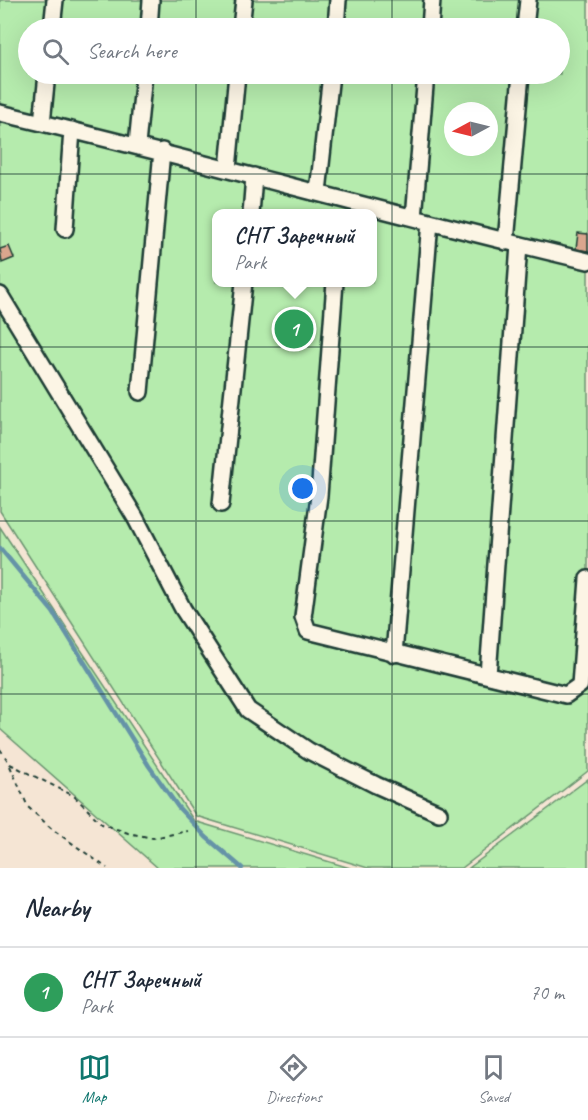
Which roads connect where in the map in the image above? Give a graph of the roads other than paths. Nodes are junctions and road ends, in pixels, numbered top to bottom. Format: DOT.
graph roads {
  1 [pos="55,0"];
  2 [pos="152,0"];
  3 [pos="243,0"];
  4 [pos="339,0"];
  5 [pos="432,0"];
  6 [pos="528,0"];
  7 [pos="53,18"];
  8 [pos="149,18"];
  9 [pos="242,18"];
  10 [pos="337,18"];
  11 [pos="431,18"];
  12 [pos="526,18"];
  13 [pos="46,84"];
  14 [pos="143,84"];
  15 [pos="236,84"];
  16 [pos="330,84"];
  17 [pos="425,84"];
  18 [pos="520,84"];
  19 [pos="0,112"];
  20 [pos="42,123"];
  21 [pos="72,129"];
  22 [pos="137,145"];
  23 [pos="162,151"];
  24 [pos="228,169"];
  25 [pos="254,176"];
  26 [pos="318,192"];
  27 [pos="343,206"];
  28 [pos="251,209"];
  29 [pos="361,209"];
  30 [pos="377,212"];
  31 [pos="414,218"];
  32 [pos="430,222"];
  33 [pos="65,229"];
  34 [pos="512,244"];
  35 [pos="588,261"];
  36 [pos="243,287"];
  37 [pos="335,287"];
  38 [pos="0,295"];
  39 [pos="140,392"];
  40 [pos="221,504"];
  41 [pos="588,579"];
  42 [pos="394,654"];
  43 [pos="488,675"];
  44 [pos="439,813"];
  1 -- 7 [label="street"];
  2 -- 8 [label="street"];
  3 -- 9 [label="street"];
  4 -- 10 [label="street"];
  5 -- 11 [label="street"];
  6 -- 12 [label="street"];
  13 -- 20 [label="street"];
  14 -- 22 [label="street"];
  15 -- 24 [label="street"];
  16 -- 26 [label="street"];
  17 -- 31 [label="street"];
  18 -- 34 [label="street"];
  19 -- 20 [label="street"];
  20 -- 21 [label="street"];
  21 -- 22 [label="street"];
  21 -- 33 [label="street"];
  22 -- 23 [label="street"];
  23 -- 24 [label="street"];
  23 -- 39 [label="street"];
  24 -- 25 [label="street"];
  25 -- 26 [label="street"];
  25 -- 28 [label="street"];
  26 -- 27 [label="street"];
  27 -- 29 [label="street"];
  30 -- 31 [label="street"];
  31 -- 32 [label="street"];
  32 -- 34 [label="street"];
  32 -- 42 [label="street"];
  34 -- 35 [label="street"];
  34 -- 43 [label="street"];
  36 -- 40 [label="street"];
  37 -- 42 [label="street"];
  38 -- 44 [label="street"];
  41 -- 43 [label="street"];
  42 -- 43 [label="street"];
}
